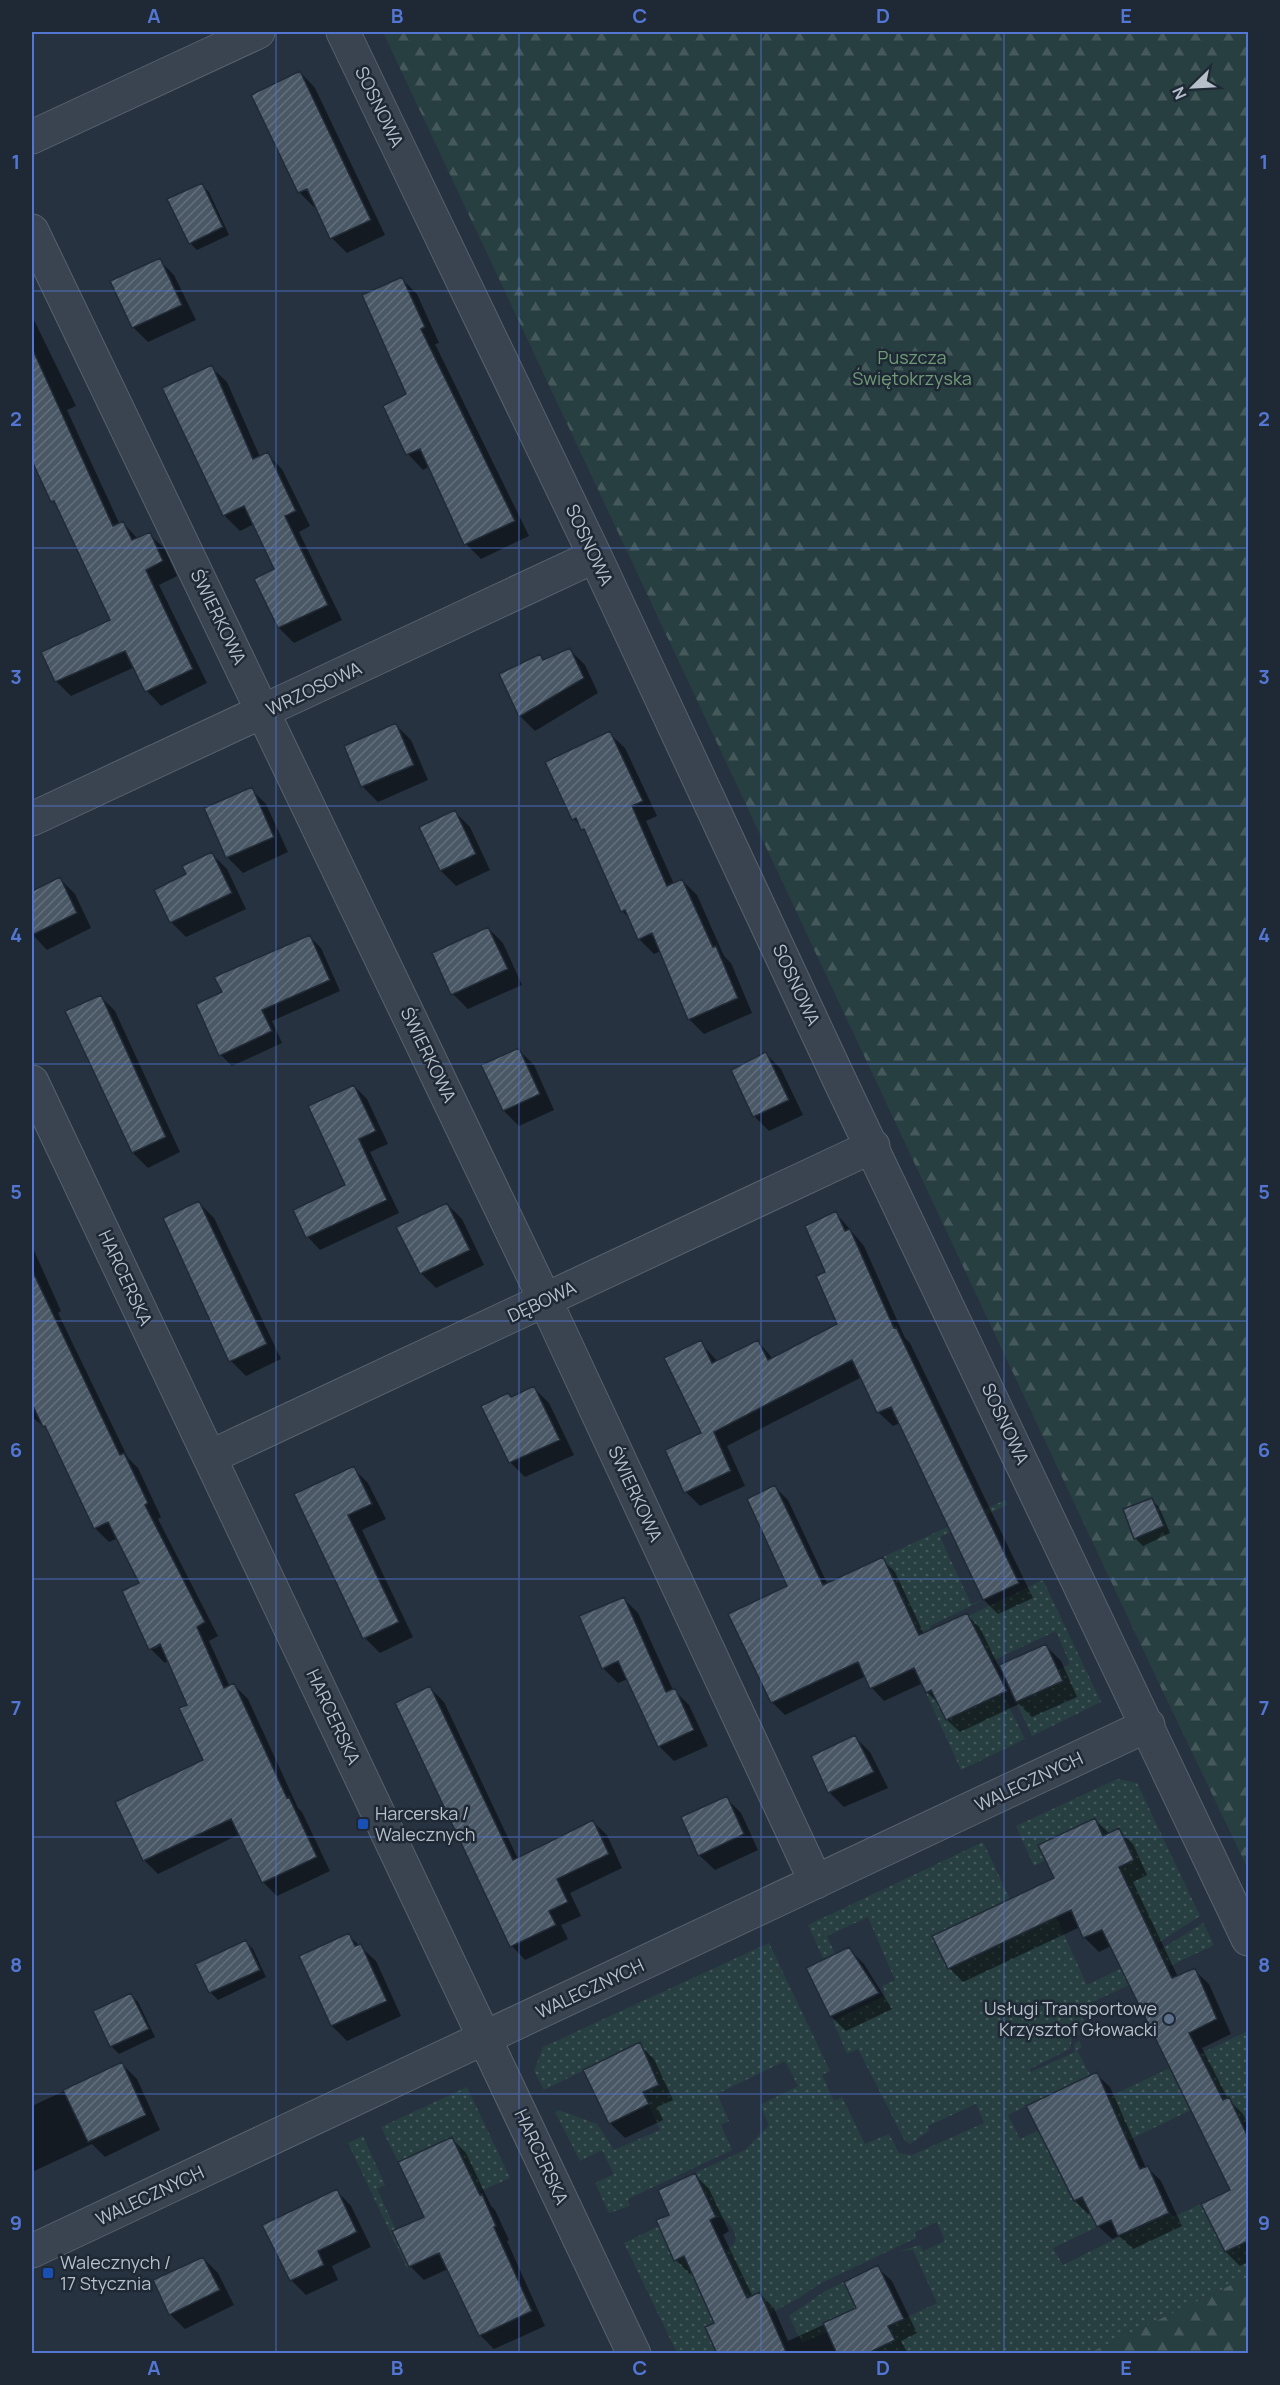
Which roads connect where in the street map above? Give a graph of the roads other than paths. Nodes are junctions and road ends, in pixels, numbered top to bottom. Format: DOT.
graph roads {
  1 [pos="258,32"];
  2 [pos="342,32"];
  3 [pos="32,137"];
  4 [pos="32,231"];
  5 [pos="595,556"];
  6 [pos="264,712"];
  7 [pos="32,819"];
  8 [pos="32,1082"];
  9 [pos="873,1146"];
  10 [pos="545,1300"];
  11 [pos="210,1457"];
  12 [pos="1148,1725"];
  13 [pos="816,1882"];
  14 [pos="1248,1939"];
  15 [pos="486,2039"];
  16 [pos="32,2251"];
  17 [pos="634,2354"];
  1 -- 3 [label="street"];
  2 -- 5 [label="street, SOSNOWA"];
  4 -- 6 [label="street, ŚWIERKOWA"];
  5 -- 6 [label="street, WRZOSOWA"];
  5 -- 9 [label="street, SOSNOWA"];
  6 -- 7 [label="street, WRZOSOWA"];
  6 -- 10 [label="street, ŚWIERKOWA"];
  8 -- 11 [label="street, HARCERSKA"];
  9 -- 10 [label="street, DĘBOWA"];
  9 -- 12 [label="street, SOSNOWA"];
  10 -- 11 [label="street, DĘBOWA"];
  10 -- 13 [label="street, ŚWIERKOWA"];
  11 -- 15 [label="street, HARCERSKA"];
  12 -- 13 [label="street, WALECZNYCH"];
  12 -- 14 [label="street, SOSNOWA"];
  13 -- 15 [label="street, WALECZNYCH"];
  15 -- 16 [label="street, WALECZNYCH"];
  15 -- 17 [label="street, HARCERSKA"];
}
